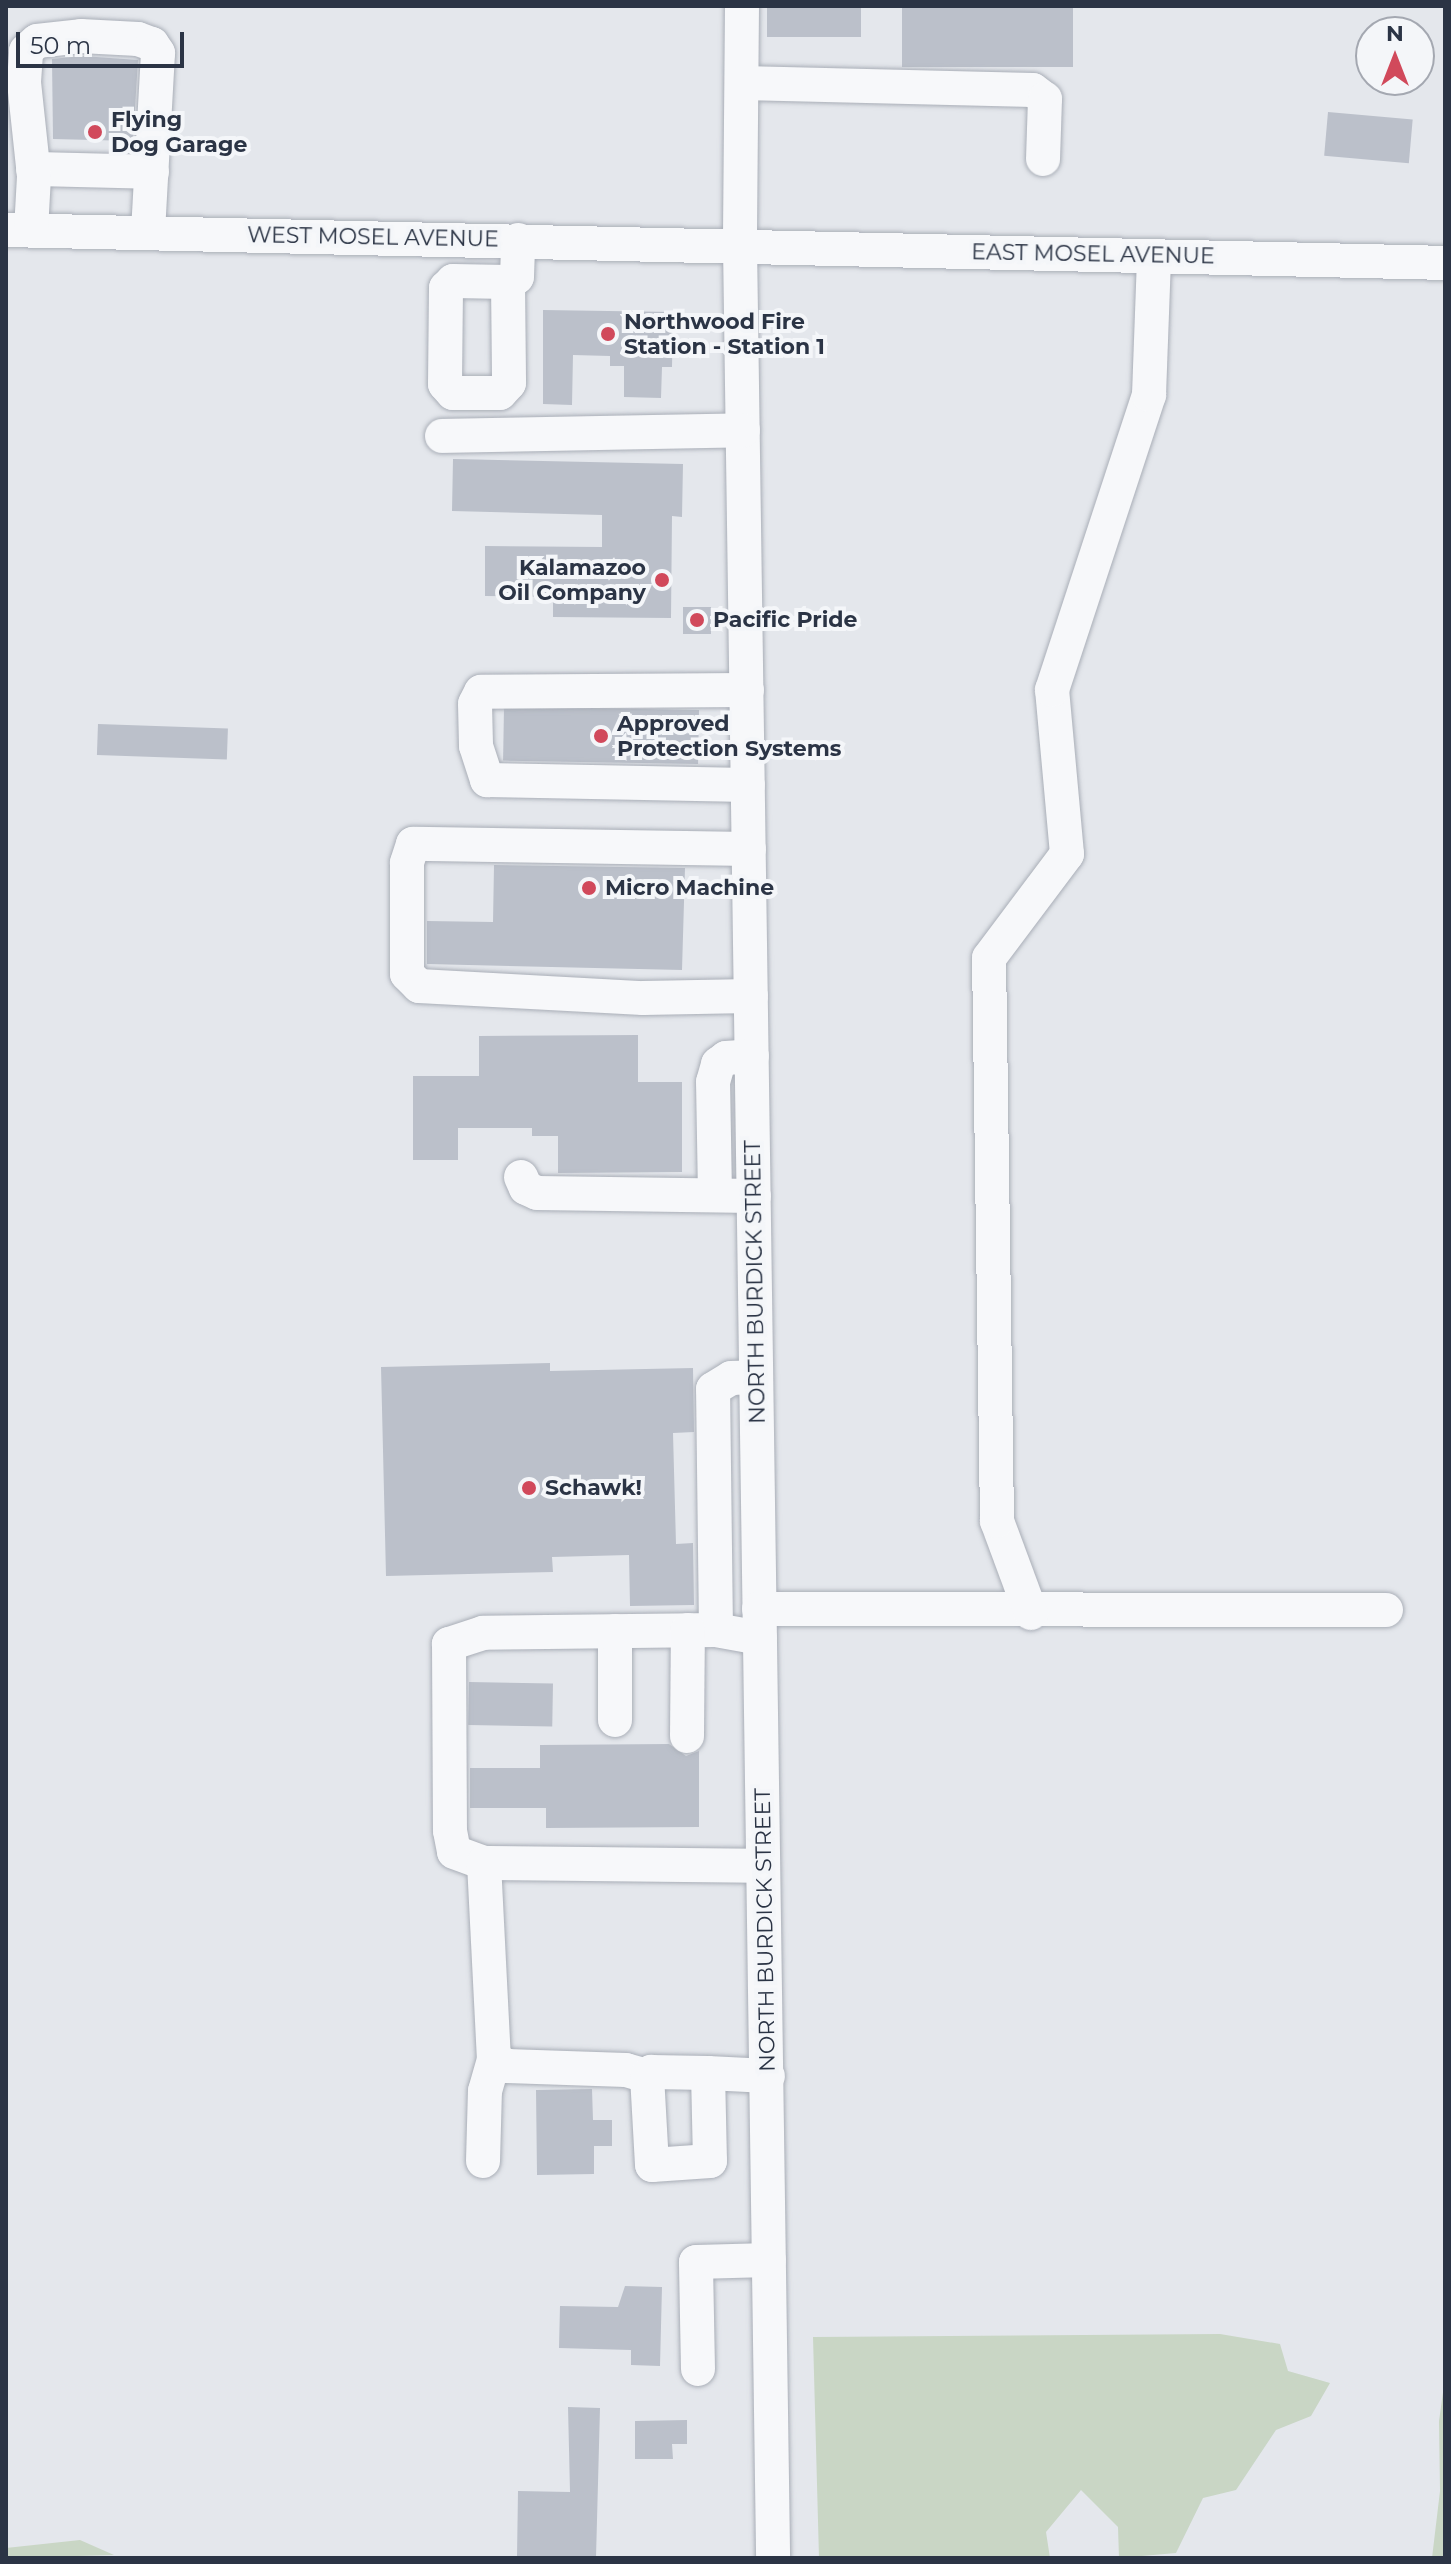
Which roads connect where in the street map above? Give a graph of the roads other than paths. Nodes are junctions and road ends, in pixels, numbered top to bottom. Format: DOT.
graph roads {
  1 [pos="742,6"];
  2 [pos="742,83"];
  3 [pos="1043,159"];
  4 [pos="33,169"];
  5 [pos="152,172"];
  6 [pos="19,230"];
  7 [pos="148,232"];
  8 [pos="518,240"];
  9 [pos="740,245"];
  10 [pos="1154,256"];
  11 [pos="1445,263"];
  12 [pos="508,282"];
  13 [pos="743,430"];
  14 [pos="442,436"];
  15 [pos="747,690"];
  16 [pos="748,785"];
  17 [pos="749,849"];
  18 [pos="751,996"];
  19 [pos="752,1056"];
  20 [pos="713,1124"];
  21 [pos="753,1124"];
  22 [pos="521,1177"];
  23 [pos="715,1195"];
  24 [pos="754,1196"];
  25 [pos="756,1377"];
  26 [pos="1386,1610"];
  27 [pos="1031,1613"];
  28 [pos="760,1624"];
  29 [pos="702,1630"];
  30 [pos="615,1631"];
  31 [pos="615,1720"];
  32 [pos="687,1736"];
  33 [pos="484,1863"];
  34 [pos="763,1866"];
  35 [pos="494,2059"];
  36 [pos="708,2073"];
  37 [pos="647,2076"];
  38 [pos="768,2076"];
  39 [pos="483,2161"];
  40 [pos="769,2260"];
  41 [pos="698,2369"];
  42 [pos="773,2558"];
  1 -- 2 [label="street, NORTH BURDICK STREET"];
  2 -- 3 [label="street"];
  2 -- 9 [label="street, NORTH BURDICK STREET"];
  4 -- 5 [label="street"];
  4 -- 5 [label="street"];
  4 -- 6 [label="street"];
  5 -- 7 [label="street"];
  6 -- 7 [label="street, WEST MOSEL AVENUE"];
  7 -- 8 [label="street, WEST MOSEL AVENUE"];
  8 -- 9 [label="street, WEST MOSEL AVENUE"];
  8 -- 12 [label="street"];
  9 -- 10 [label="street, EAST MOSEL AVENUE"];
  9 -- 13 [label="street, NORTH BURDICK STREET"];
  10 -- 11 [label="street, EAST MOSEL AVENUE"];
  10 -- 27 [label="street"];
  13 -- 14 [label="street"];
  13 -- 15 [label="street, NORTH BURDICK STREET"];
  15 -- 16 [label="street, NORTH BURDICK STREET"];
  15 -- 16 [label="street"];
  16 -- 17 [label="street, NORTH BURDICK STREET"];
  17 -- 18 [label="street, NORTH BURDICK STREET"];
  17 -- 18 [label="street"];
  18 -- 19 [label="street, NORTH BURDICK STREET"];
  19 -- 20 [label="street"];
  19 -- 21 [label="street, NORTH BURDICK STREET"];
  20 -- 21 [label="street"];
  20 -- 23 [label="street"];
  21 -- 24 [label="street, NORTH BURDICK STREET"];
  22 -- 23 [label="street"];
  23 -- 24 [label="street"];
  24 -- 25 [label="street, NORTH BURDICK STREET"];
  25 -- 28 [label="street, NORTH BURDICK STREET"];
  25 -- 29 [label="street"];
  26 -- 27 [label="street"];
  27 -- 28 [label="street"];
  28 -- 29 [label="street"];
  28 -- 34 [label="street, NORTH BURDICK STREET"];
  29 -- 30 [label="street"];
  29 -- 32 [label="street"];
  30 -- 31 [label="street"];
  30 -- 33 [label="street"];
  33 -- 34 [label="street"];
  33 -- 35 [label="street"];
  34 -- 38 [label="street, NORTH BURDICK STREET"];
  35 -- 37 [label="street"];
  35 -- 39 [label="street"];
  36 -- 37 [label="street"];
  36 -- 37 [label="street"];
  36 -- 38 [label="street"];
  38 -- 40 [label="street, NORTH BURDICK STREET"];
  40 -- 41 [label="street"];
  40 -- 42 [label="street, NORTH BURDICK STREET"];
}
